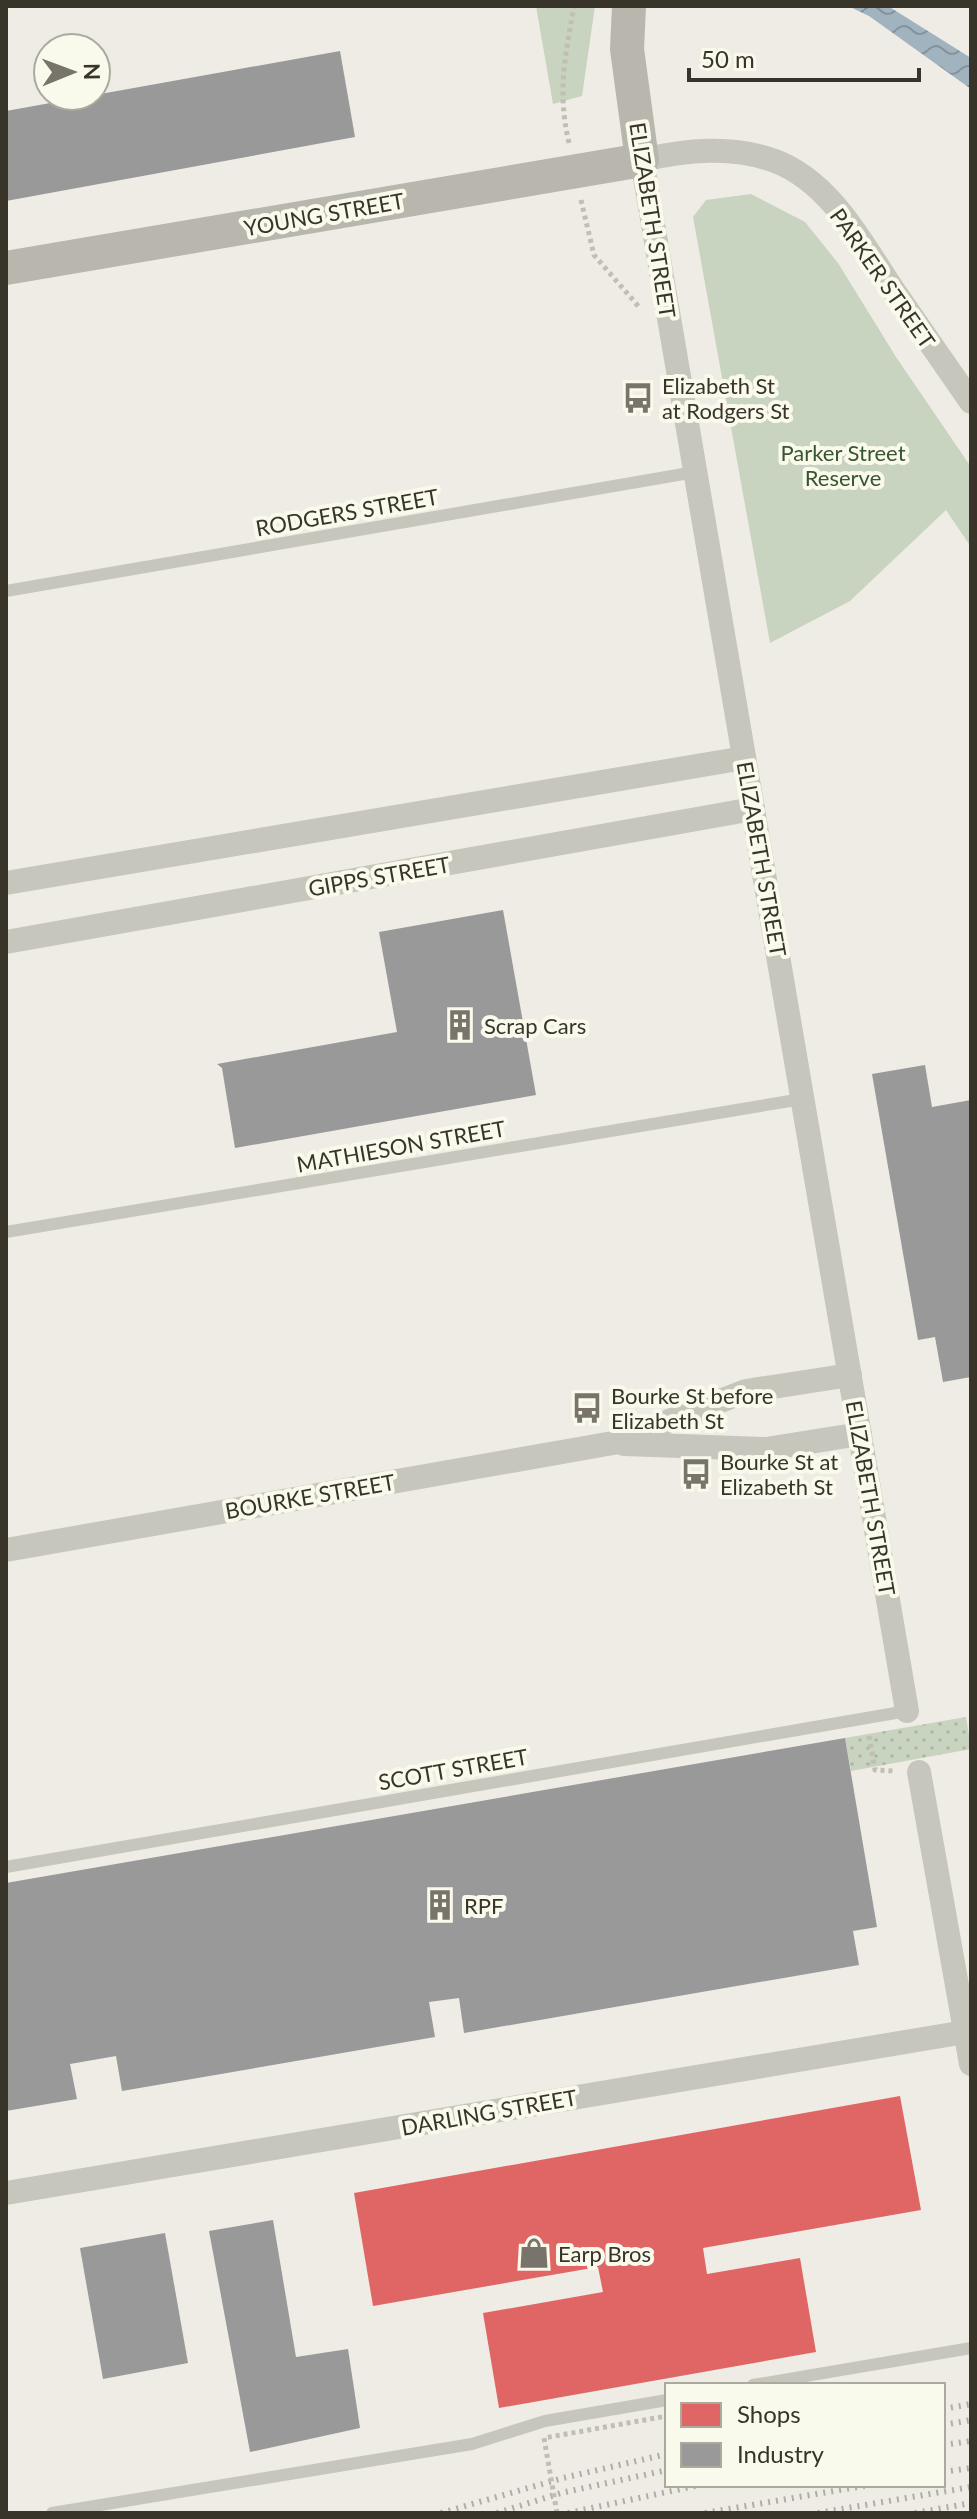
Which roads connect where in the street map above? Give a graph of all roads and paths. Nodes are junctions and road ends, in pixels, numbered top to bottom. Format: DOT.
graph roads {
  1 [pos="574,6"];
  2 [pos="629,6"];
  3 [pos="569,145"];
  4 [pos="642,160"];
  5 [pos="581,197"];
  6 [pos="6,268"];
  7 [pos="673,346"];
  8 [pos="971,402"];
  9 [pos="695,472"];
  10 [pos="6,591"];
  11 [pos="744,758"];
  12 [pos="753,809"];
  13 [pos="6,883"];
  14 [pos="6,942"];
  15 [pos="802,1099"];
  16 [pos="6,1232"];
  17 [pos="850,1375"];
  18 [pos="860,1434"];
  19 [pos="613,1443"];
  20 [pos="6,1550"];
  21 [pos="907,1711"];
  22 [pos="919,1772"];
  23 [pos="6,1867"];
  24 [pos="968,2031"];
  25 [pos="971,2064"];
  26 [pos="6,2193"];
  27 [pos="971,2348"];
  28 [pos="765,2383"];
  29 [pos="665,2400"];
  30 [pos="665,2416"];
  31 [pos="52,2513"];
  32 [pos="557,2513"];
  1 -- 3 [label="path"];
  2 -- 4 [label="main road, ELIZABETH STREET"];
  4 -- 6 [label="main road, YOUNG STREET"];
  4 -- 7 [label="street, ELIZABETH STREET"];
  4 -- 8 [label="street, PARKER STREET"];
  5 -- 7 [label="path"];
  7 -- 9 [label="street, ELIZABETH STREET"];
  9 -- 10 [label="lane, RODGERS STREET"];
  9 -- 11 [label="street, ELIZABETH STREET"];
  11 -- 12 [label="street, ELIZABETH STREET"];
  11 -- 13 [label="street"];
  12 -- 14 [label="street, GIPPS STREET"];
  12 -- 15 [label="street, ELIZABETH STREET"];
  15 -- 16 [label="lane, MATHIESON STREET"];
  15 -- 17 [label="street, ELIZABETH STREET"];
  17 -- 18 [label="street, ELIZABETH STREET"];
  17 -- 19 [label="street, BOURKE STREET"];
  18 -- 19 [label="street, BOURKE STREET"];
  18 -- 21 [label="street, ELIZABETH STREET"];
  19 -- 20 [label="street, BOURKE STREET"];
  21 -- 22 [label="path"];
  21 -- 23 [label="lane, SCOTT STREET"];
  22 -- 24 [label="street"];
  24 -- 25 [label="street"];
  24 -- 26 [label="street, DARLING STREET"];
  27 -- 28 [label="lane"];
  29 -- 31 [label="lane"];
  30 -- 32 [label="path, bridge"];
}
